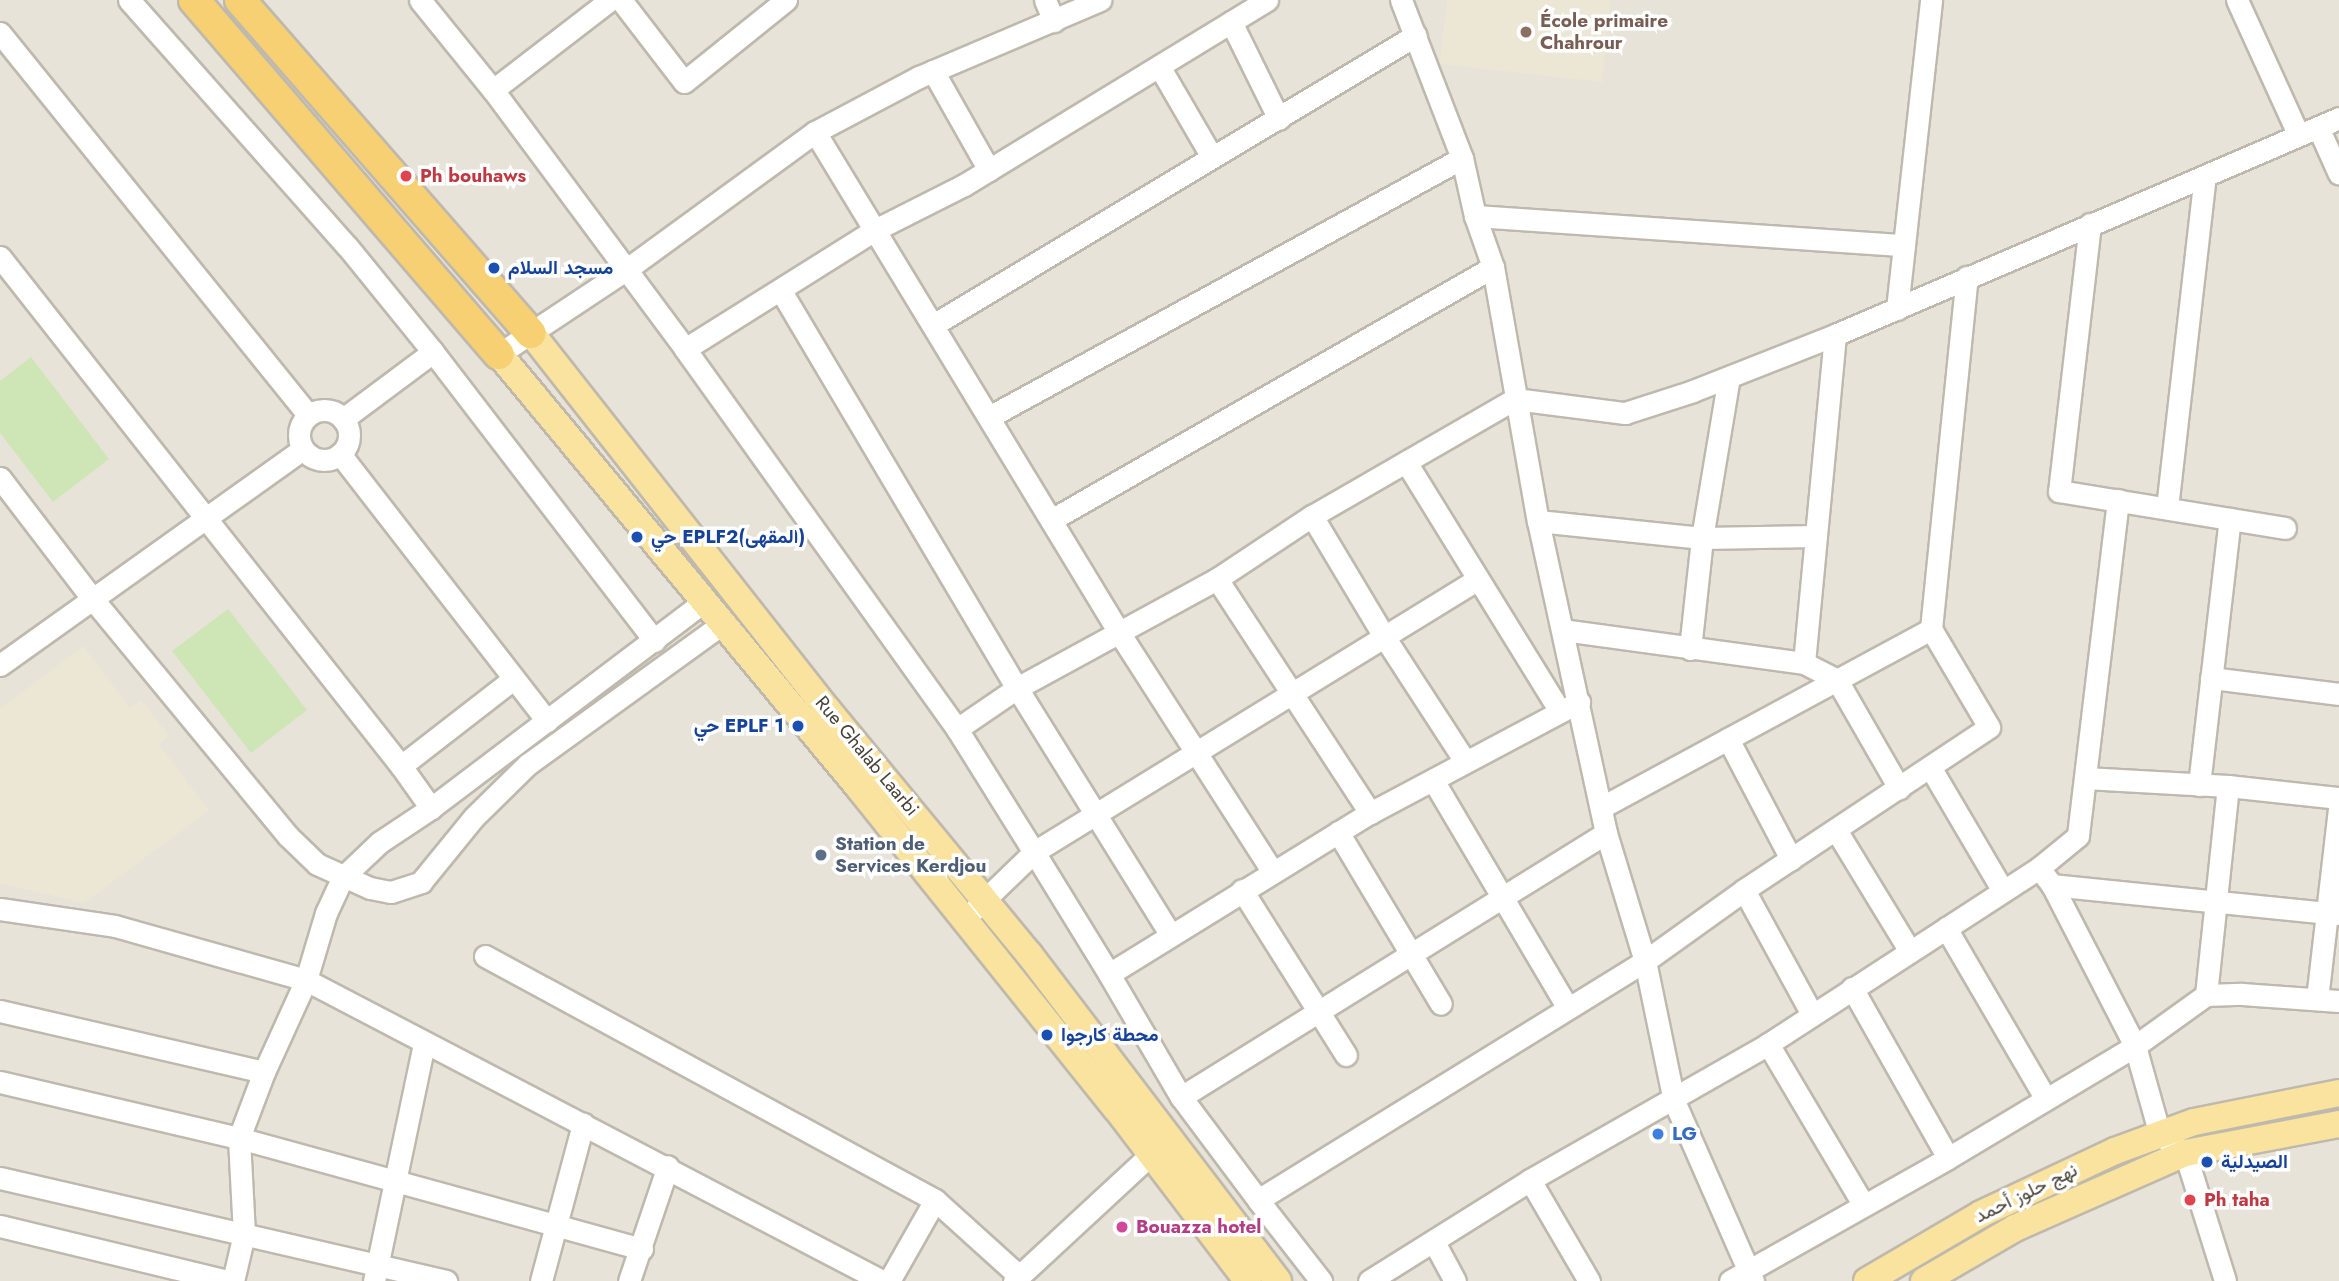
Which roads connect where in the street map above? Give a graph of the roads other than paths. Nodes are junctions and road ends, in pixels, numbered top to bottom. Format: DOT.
graph roads {
  1 [pos="129,0"];
  2 [pos="194,0"];
  3 [pos="240,0"];
  4 [pos="420,0"];
  5 [pos="610,0"];
  6 [pos="621,0"];
  7 [pos="1045,0"];
  8 [pos="1100,0"];
  9 [pos="1267,0"];
  10 [pos="1401,0"];
  11 [pos="1931,0"];
  12 [pos="2237,0"];
  13 [pos="777,3"];
  14 [pos="1054,21"];
  15 [pos="1231,22"];
  16 [pos="0,33"];
  17 [pos="1416,34"];
  18 [pos="1159,66"];
  19 [pos="933,71"];
  20 [pos="493,90"];
  21 [pos="2339,118"];
  22 [pos="1279,119"];
  23 [pos="2308,130"];
  24 [pos="815,132"];
  25 [pos="1212,157"];
  26 [pos="1462,158"];
  27 [pos="989,170"];
  28 [pos="2339,174"];
  29 [pos="2205,176"];
  30 [pos="1475,216"];
  31 [pos="2090,224"];
  32 [pos="875,230"];
  33 [pos="1904,245"];
  34 [pos="0,257"];
  35 [pos="1493,267"];
  36 [pos="627,269"];
  37 [pos="1967,277"];
  38 [pos="781,292"];
  39 [pos="1896,309"];
  40 [pos="933,325"];
  41 [pos="531,333"];
  42 [pos="1835,335"];
  43 [pos="685,349"];
  44 [pos="433,352"];
  45 [pos="499,354"];
  46 [pos="1729,377"];
  47 [pos="1515,399"];
  48 [pos="309,415"];
  49 [pos="989,417"];
  50 [pos="342,419"];
  51 [pos="303,449"];
  52 [pos="340,454"];
  53 [pos="1406,462"];
  54 [pos="0,478"];
  55 [pos="2118,500"];
  56 [pos="2167,508"];
  57 [pos="1312,516"];
  58 [pos="207,518"];
  59 [pos="2230,519"];
  60 [pos="1051,520"];
  61 [pos="1538,521"];
  62 [pos="2285,528"];
  63 [pos="1816,536"];
  64 [pos="1702,538"];
  65 [pos="1217,579"];
  66 [pos="1478,579"];
  67 [pos="91,597"];
  68 [pos="705,601"];
  69 [pos="722,624"];
  70 [pos="1563,629"];
  71 [pos="1931,629"];
  72 [pos="1120,634"];
  73 [pos="1385,638"];
  74 [pos="655,641"];
  75 [pos="1690,649"];
  76 [pos="1804,663"];
  77 [pos="0,665"];
  78 [pos="513,678"];
  79 [pos="2211,678"];
  80 [pos="1837,680"];
  81 [pos="1017,688"];
  82 [pos="1292,693"];
  83 [pos="2339,694"];
  84 [pos="1570,707"];
  85 [pos="547,721"];
  86 [pos="957,729"];
  87 [pos="1728,739"];
  88 [pos="1195,752"];
  89 [pos="848,754"];
  90 [pos="1465,761"];
  91 [pos="401,766"];
  92 [pos="1930,767"];
  93 [pos="2085,778"];
  94 [pos="1433,780"];
  95 [pos="2199,785"];
  96 [pos="2228,786"];
  97 [pos="1899,788"];
  98 [pos="2339,798"];
  99 [pos="1602,807"];
  100 [pos="431,808"];
  101 [pos="2339,810"];
  102 [pos="1097,813"];
  103 [pos="1370,813"];
  104 [pos="1836,830"];
  105 [pos="1338,832"];
  106 [pos="1606,833"];
  107 [pos="1034,852"];
  108 [pos="1791,859"];
  109 [pos="1273,872"];
  110 [pos="2046,877"];
  111 [pos="342,878"];
  112 [pos="1242,890"];
  113 [pos="1744,890"];
  114 [pos="2003,891"];
  115 [pos="1502,898"];
  116 [pos="986,900"];
  117 [pos="2217,902"];
  118 [pos="0,909"];
  119 [pos="2332,913"];
  120 [pos="963,920"];
  121 [pos="1946,928"];
  122 [pos="1170,934"];
  123 [pos="1910,951"];
  124 [pos="1410,954"];
  125 [pos="485,956"];
  126 [pos="1645,961"];
  127 [pos="1109,974"];
  128 [pos="306,980"];
  129 [pos="1852,988"];
  130 [pos="2206,995"];
  131 [pos="2317,999"];
  132 [pos="2339,1001"];
  133 [pos="1441,1004"];
  134 [pos="1567,1007"];
  135 [pos="0,1011"];
  136 [pos="1320,1012"];
  137 [pos="1812,1014"];
  138 [pos="424,1043"];
  139 [pos="1768,1044"];
  140 [pos="2135,1046"];
  141 [pos="1346,1055"];
  142 [pos="264,1073"];
  143 [pos="0,1082"];
  144 [pos="2339,1094"];
  145 [pos="1181,1097"];
  146 [pos="2046,1099"];
  147 [pos="1674,1101"];
  148 [pos="583,1124"];
  149 [pos="2339,1124"];
  150 [pos="2160,1135"];
  151 [pos="239,1138"];
  152 [pos="2185,1153"];
  153 [pos="1151,1154"];
  154 [pos="1948,1158"];
  155 [pos="668,1166"];
  156 [pos="0,1178"];
  157 [pos="1530,1180"];
  158 [pos="395,1182"];
  159 [pos="1202,1199"];
  160 [pos="935,1200"];
  161 [pos="1258,1200"];
  162 [pos="1863,1205"];
  163 [pos="556,1225"];
  164 [pos="0,1226"];
  165 [pos="244,1234"];
  166 [pos="1434,1242"];
  167 [pos="642,1249"];
  168 [pos="375,1273"];
  169 [pos="1751,1275"];
  170 [pos="1016,1279"];
  171 [pos="231,1281"];
  172 [pos="446,1281"];
  173 [pos="541,1281"];
  174 [pos="629,1281"];
  175 [pos="882,1281"];
  176 [pos="889,1281"];
  177 [pos="1248,1281"];
  178 [pos="1278,1281"];
  179 [pos="1321,1281"];
  180 [pos="1369,1281"];
  181 [pos="1455,1281"];
  182 [pos="1589,1281"];
  183 [pos="1730,1281"];
  184 [pos="1867,1281"];
  185 [pos="1924,1281"];
  186 [pos="2225,1281"];
  1 -- 44 [label="street"];
  2 -- 45 [label="highway"];
  3 -- 41 [label="highway"];
  4 -- 20 [label="street"];
  5 -- 20 [label="street"];
  6 -- 13 [label="street"];
  7 -- 14 [label="street"];
  8 -- 14 [label="street"];
  9 -- 15 [label="street"];
  10 -- 17 [label="street"];
  11 -- 33 [label="street"];
  12 -- 23 [label="street"];
  14 -- 19 [label="street"];
  15 -- 18 [label="street"];
  15 -- 22 [label="street"];
  16 -- 48 [label="street"];
  17 -- 22 [label="street"];
  17 -- 26 [label="street"];
  18 -- 25 [label="street"];
  18 -- 27 [label="street"];
  19 -- 24 [label="street"];
  19 -- 27 [label="street"];
  20 -- 36 [label="street"];
  21 -- 23 [label="street"];
  22 -- 25 [label="street"];
  23 -- 28 [label="street"];
  23 -- 29 [label="street"];
  24 -- 32 [label="street"];
  24 -- 36 [label="street"];
  25 -- 40 [label="street"];
  26 -- 30 [label="street"];
  26 -- 49 [label="street"];
  27 -- 32 [label="street"];
  29 -- 31 [label="street"];
  29 -- 56 [label="street"];
  30 -- 33 [label="street"];
  30 -- 35 [label="street"];
  31 -- 37 [label="street"];
  31 -- 55 [label="street"];
  32 -- 38 [label="street"];
  32 -- 40 [label="street"];
  33 -- 39 [label="street"];
  34 -- 58 [label="street"];
  35 -- 47 [label="street"];
  35 -- 60 [label="street"];
  36 -- 41 [label="street"];
  36 -- 43 [label="street"];
  37 -- 39 [label="street"];
  37 -- 71 [label="street"];
  38 -- 43 [label="street"];
  38 -- 81 [label="street"];
  39 -- 42 [label="street"];
  40 -- 49 [label="street"];
  41 -- 45 [label="street"];
  41 -- 89 [label="main road, Rue Ghalab Laarbi"];
  42 -- 46 [label="street"];
  42 -- 63 [label="street"];
  43 -- 86 [label="street"];
  44 -- 50 [label="street"];
  44 -- 74 [label="street"];
  45 -- 68 [label="main road, Rue Ghalab Laarbi"];
  46 -- 47 [label="street"];
  46 -- 64 [label="street"];
  47 -- 53 [label="street"];
  47 -- 61 [label="street"];
  48 -- 50 [label="street"];
  48 -- 51 [label="street"];
  49 -- 60 [label="street"];
  50 -- 52 [label="street"];
  51 -- 52 [label="street"];
  51 -- 58 [label="street"];
  52 -- 78 [label="street"];
  53 -- 57 [label="street"];
  53 -- 66 [label="street"];
  54 -- 67 [label="street"];
  55 -- 56 [label="street"];
  55 -- 93 [label="street"];
  56 -- 59 [label="street"];
  57 -- 65 [label="street"];
  57 -- 73 [label="street"];
  58 -- 67 [label="street"];
  58 -- 91 [label="street"];
  59 -- 62 [label="street"];
  59 -- 79 [label="street"];
  60 -- 72 [label="street"];
  61 -- 64 [label="street"];
  61 -- 70 [label="street"];
  63 -- 64 [label="street"];
  63 -- 76 [label="street"];
  64 -- 75 [label="street"];
  65 -- 72 [label="street"];
  65 -- 82 [label="street"];
  66 -- 73 [label="street"];
  66 -- 84 [label="street"];
  67 -- 77 [label="street"];
  67 -- 111 [label="street"];
  68 -- 69 [label="main road, Rue Ghalab Laarbi"];
  68 -- 74 [label="street"];
  69 -- 89 [label="main road, Rue Ghalab Laarbi"];
  69 -- 111 [label="street"];
  70 -- 75 [label="street"];
  70 -- 84 [label="street"];
  71 -- 80 [label="street"];
  71 -- 92 [label="street"];
  72 -- 81 [label="street"];
  72 -- 88 [label="street"];
  73 -- 82 [label="street"];
  73 -- 90 [label="street"];
  74 -- 85 [label="street"];
  75 -- 76 [label="street"];
  76 -- 80 [label="street"];
  78 -- 85 [label="street"];
  78 -- 91 [label="street"];
  79 -- 83 [label="street"];
  79 -- 95 [label="street"];
  80 -- 87 [label="street"];
  80 -- 97 [label="street"];
  81 -- 86 [label="street"];
  81 -- 102 [label="street"];
  82 -- 88 [label="street"];
  82 -- 103 [label="street"];
  84 -- 90 [label="street"];
  84 -- 99 [label="street"];
  85 -- 100 [label="street"];
  86 -- 107 [label="street"];
  87 -- 99 [label="street"];
  87 -- 108 [label="street"];
  88 -- 102 [label="street"];
  88 -- 109 [label="street"];
  89 -- 116 [label="main road, Rue Ghalab Laarbi"];
  89 -- 120 [label="main road, Rue Ghalab Laarbi"];
  90 -- 94 [label="street"];
  91 -- 100 [label="street"];
  92 -- 97 [label="street"];
  92 -- 114 [label="street"];
  93 -- 95 [label="street"];
  93 -- 110 [label="street"];
  94 -- 103 [label="street"];
  94 -- 115 [label="street"];
  95 -- 96 [label="street"];
  96 -- 98 [label="street"];
  96 -- 117 [label="street"];
  97 -- 104 [label="street"];
  99 -- 106 [label="street"];
  100 -- 111 [label="street"];
  101 -- 119 [label="street"];
  102 -- 107 [label="street"];
  102 -- 122 [label="street"];
  103 -- 105 [label="street"];
  104 -- 108 [label="street"];
  104 -- 123 [label="street"];
  105 -- 109 [label="street"];
  105 -- 124 [label="street"];
  106 -- 115 [label="street"];
  106 -- 126 [label="street"];
  107 -- 116 [label="street"];
  107 -- 127 [label="street"];
  108 -- 113 [label="street"];
  109 -- 112 [label="street"];
  110 -- 114 [label="street"];
  110 -- 117 [label="street"];
  110 -- 140 [label="street"];
  111 -- 128 [label="street"];
  112 -- 122 [label="street"];
  112 -- 136 [label="street"];
  113 -- 126 [label="street"];
  113 -- 137 [label="street"];
  114 -- 121 [label="street"];
  115 -- 124 [label="street"];
  115 -- 134 [label="street"];
  116 -- 120 [label="street"];
  116 -- 159 [label="main road, Rue Ghalab Laarbi"];
  117 -- 119 [label="street"];
  117 -- 130 [label="street"];
  118 -- 128 [label="street"];
  119 -- 131 [label="street"];
  120 -- 153 [label="main road, Rue Ghalab Laarbi"];
  121 -- 123 [label="street"];
  121 -- 146 [label="street"];
  122 -- 127 [label="street"];
  123 -- 129 [label="street"];
  124 -- 133 [label="street"];
  124 -- 136 [label="street"];
  125 -- 160 [label="street"];
  126 -- 134 [label="street"];
  126 -- 147 [label="street"];
  127 -- 145 [label="street"];
  128 -- 138 [label="street"];
  128 -- 142 [label="street"];
  129 -- 137 [label="street"];
  129 -- 154 [label="street"];
  130 -- 131 [label="street"];
  130 -- 140 [label="street"];
  131 -- 132 [label="street"];
  134 -- 161 [label="street"];
  135 -- 142 [label="street"];
  136 -- 141 [label="street"];
  136 -- 145 [label="street"];
  137 -- 139 [label="street"];
  138 -- 148 [label="street"];
  138 -- 158 [label="street"];
  139 -- 147 [label="street"];
  139 -- 162 [label="street"];
  140 -- 146 [label="street"];
  140 -- 150 [label="street"];
  142 -- 151 [label="street"];
  143 -- 151 [label="street"];
  144 -- 150 [label="main road, نهج حلوز أحمد"];
  145 -- 161 [label="street"];
  146 -- 154 [label="street"];
  147 -- 157 [label="street"];
  147 -- 169 [label="street"];
  148 -- 155 [label="street"];
  148 -- 163 [label="street"];
  149 -- 152 [label="main road, نهج حلوز أحمد"];
  150 -- 152 [label="street"];
  150 -- 184 [label="main road, نهج حلوز أحمد"];
  151 -- 158 [label="street"];
  151 -- 165 [label="street"];
  152 -- 185 [label="main road, نهج حلوز أحمد"];
  152 -- 186 [label="street"];
  153 -- 159 [label="main road, Rue Ghalab Laarbi"];
  153 -- 170 [label="street"];
  154 -- 162 [label="street"];
  155 -- 167 [label="street"];
  155 -- 175 [label="street"];
  156 -- 165 [label="street"];
  157 -- 166 [label="street"];
  157 -- 182 [label="street"];
  158 -- 163 [label="street"];
  158 -- 168 [label="street"];
  159 -- 177 [label="main road, Rue Ghalab Laarbi"];
  159 -- 178 [label="main road, Rue Ghalab Laarbi"];
  160 -- 170 [label="street"];
  160 -- 176 [label="street"];
  161 -- 179 [label="street"];
  162 -- 169 [label="street"];
  163 -- 167 [label="street"];
  163 -- 173 [label="street"];
  164 -- 171 [label="street"];
  165 -- 168 [label="street"];
  165 -- 171 [label="street"];
  166 -- 180 [label="street"];
  166 -- 181 [label="street"];
  167 -- 174 [label="street"];
  168 -- 172 [label="street"];
  169 -- 183 [label="street"];
}
